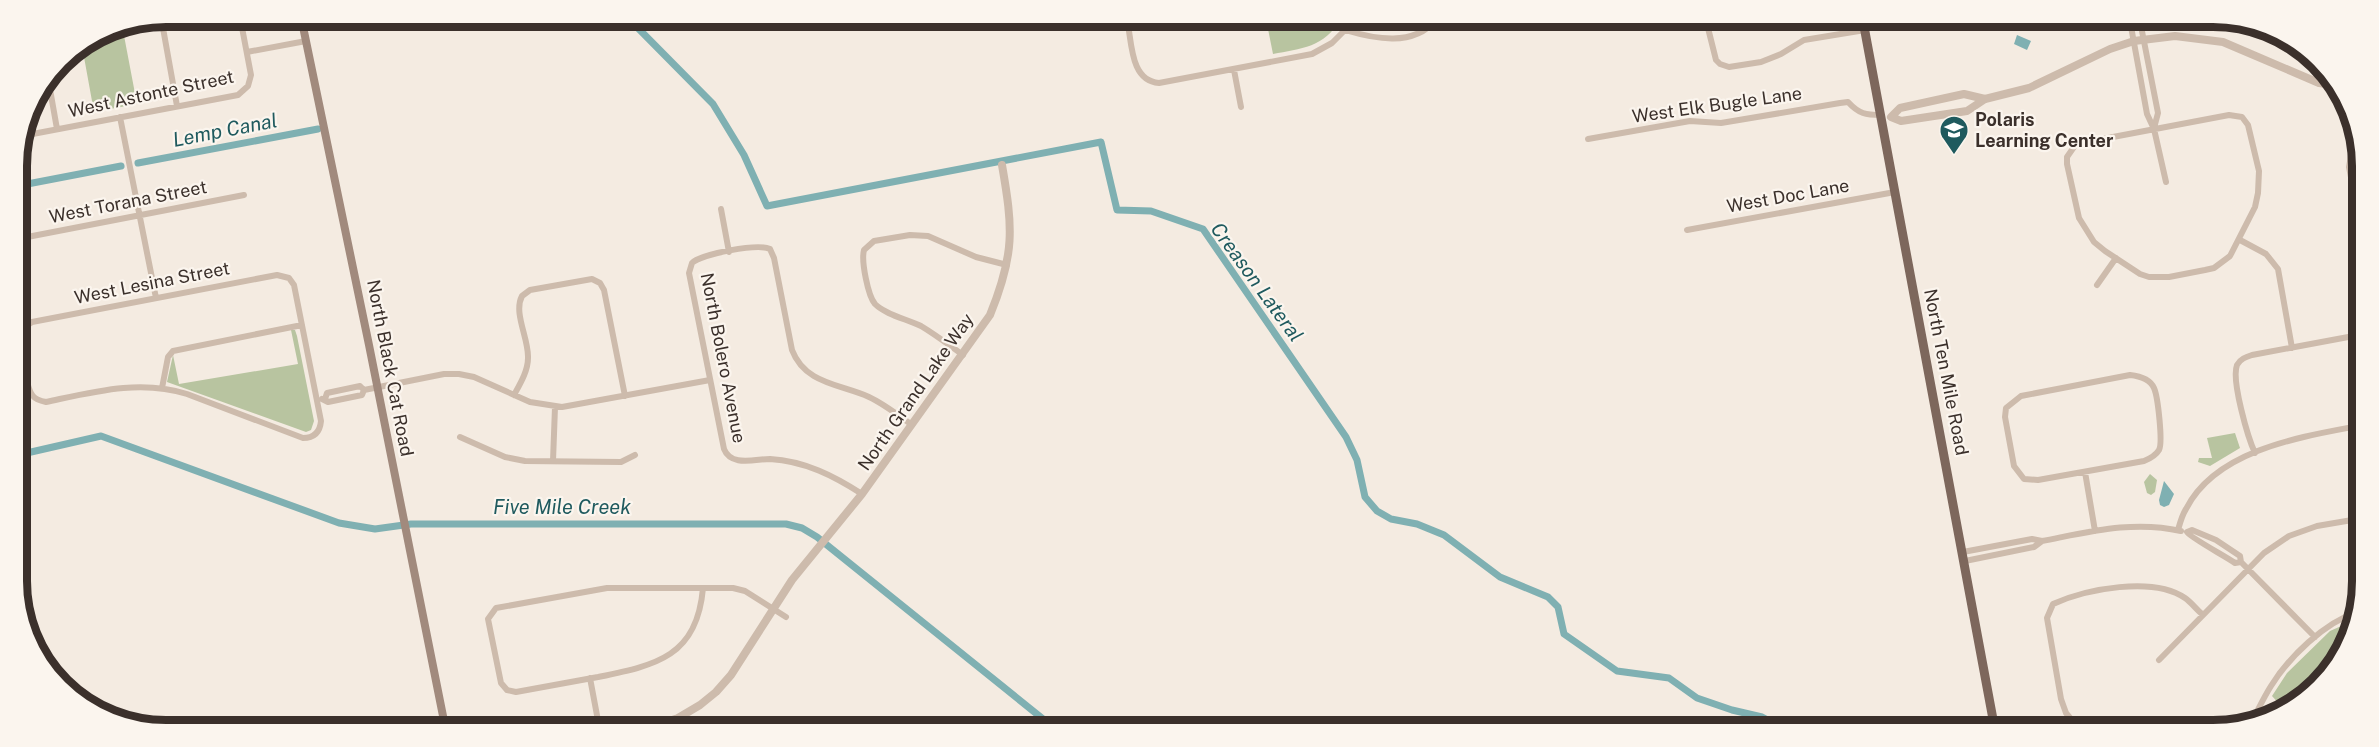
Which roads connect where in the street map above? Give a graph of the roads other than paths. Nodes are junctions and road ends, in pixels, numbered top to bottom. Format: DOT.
graph roads {
  1 [pos="163,27"];
  2 [pos="242,27"];
  3 [pos="304,27"];
  4 [pos="1128,27"];
  5 [pos="1346,27"];
  6 [pos="1428,27"];
  7 [pos="1708,27"];
  8 [pos="1856,27"];
  9 [pos="1864,27"];
  10 [pos="2131,27"];
  11 [pos="2141,27"];
  12 [pos="1345,30"];
  13 [pos="2143,40"];
  14 [pos="306,41"];
  15 [pos="2134,41"];
  16 [pos="247,52"];
  17 [pos="1234,70"];
  18 [pos="2325,84"];
  19 [pos="50,90"];
  20 [pos="1985,99"];
  21 [pos="177,106"];
  22 [pos="1241,107"];
  23 [pos="120,117"];
  24 [pos="1885,117"];
  25 [pos="57,129"];
  26 [pos="2154,129"];
  27 [pos="31,134"];
  28 [pos="1588,139"];
  29 [pos="2352,156"];
  30 [pos="1002,165"];
  31 [pos="2166,182"];
  32 [pos="2352,182"];
  33 [pos="1895,192"];
  34 [pos="244,195"];
  35 [pos="721,209"];
  36 [pos="140,215"];
  37 [pos="1687,230"];
  38 [pos="27,237"];
  39 [pos="2240,240"];
  40 [pos="729,252"];
  41 [pos="2115,258"];
  42 [pos="1007,265"];
  43 [pos="2097,285"];
  44 [pos="156,298"];
  45 [pos="302,325"];
  46 [pos="27,326"];
  47 [pos="2352,336"];
  48 [pos="2292,348"];
  49 [pos="963,355"];
  50 [pos="27,375"];
  51 [pos="710,380"];
  52 [pos="378,387"];
  53 [pos="162,388"];
  54 [pos="514,395"];
  55 [pos="625,396"];
  56 [pos="317,400"];
  57 [pos="555,407"];
  58 [pos="912,425"];
  59 [pos="2352,427"];
  60 [pos="460,437"];
  61 [pos="2255,453"];
  62 [pos="634,455"];
  63 [pos="553,461"];
  64 [pos="2085,472"];
  65 [pos="862,494"];
  66 [pos="2352,520"];
  67 [pos="2178,530"];
  68 [pos="2095,531"];
  69 [pos="1964,556"];
  70 [pos="2248,569"];
  71 [pos="703,588"];
  72 [pos="772,609"];
  73 [pos="2202,614"];
  74 [pos="786,617"];
  75 [pos="2347,617"];
  76 [pos="2315,637"];
  77 [pos="2159,660"];
  78 [pos="590,678"];
  79 [pos="2256,713"];
  80 [pos="444,720"];
  81 [pos="598,720"];
  82 [pos="672,720"];
  83 [pos="1993,720"];
  84 [pos="2072,720"];
  1 -- 21 [label="street"];
  2 -- 16 [label="street"];
  3 -- 14 [label="main road, North Black Cat Road"];
  4 -- 17 [label="street"];
  5 -- 12 [label="street"];
  6 -- 12 [label="street"];
  7 -- 8 [label="street"];
  9 -- 24 [label="main road, North Ten Mile Road"];
  10 -- 15 [label="street"];
  11 -- 13 [label="street"];
  12 -- 17 [label="street"];
  13 -- 15 [label="street"];
  13 -- 18 [label="street"];
  13 -- 26 [label="street"];
  14 -- 16 [label="street"];
  14 -- 52 [label="main road, North Black Cat Road"];
  15 -- 20 [label="street"];
  15 -- 26 [label="street"];
  16 -- 21 [label="street, West Astonte Street"];
  17 -- 22 [label="street"];
  19 -- 25 [label="street"];
  20 -- 24 [label="street"];
  20 -- 24 [label="street"];
  21 -- 23 [label="street, West Astonte Street"];
  23 -- 25 [label="street, West Astonte Street"];
  23 -- 36 [label="street"];
  24 -- 28 [label="street, West Elk Bugle Lane"];
  24 -- 33 [label="main road, North Ten Mile Road"];
  25 -- 27 [label="street, West Astonte Street"];
  26 -- 31 [label="street"];
  26 -- 39 [label="street"];
  26 -- 41 [label="street"];
  29 -- 32 [label="street"];
  30 -- 42 [label="street, North Grand Lake Way"];
  33 -- 37 [label="street, West Doc Lane"];
  33 -- 69 [label="main road, North Ten Mile Road"];
  34 -- 36 [label="street, West Torana Street"];
  35 -- 40 [label="street"];
  36 -- 38 [label="street, West Torana Street"];
  36 -- 44 [label="street"];
  39 -- 41 [label="street"];
  39 -- 48 [label="street"];
  40 -- 51 [label="street, North Bolero Avenue"];
  40 -- 58 [label="street"];
  41 -- 43 [label="street"];
  42 -- 49 [label="street, North Grand Lake Way"];
  42 -- 49 [label="street"];
  44 -- 45 [label="street, West Lesina Street"];
  44 -- 46 [label="street, West Lesina Street"];
  45 -- 53 [label="street"];
  45 -- 56 [label="street"];
  47 -- 48 [label="street"];
  48 -- 61 [label="street"];
  49 -- 58 [label="street, North Grand Lake Way"];
  50 -- 53 [label="street, West Lesina Street"];
  51 -- 55 [label="street"];
  51 -- 65 [label="street, North Bolero Avenue"];
  52 -- 54 [label="street"];
  52 -- 56 [label="street"];
  52 -- 80 [label="main road, North Black Cat Road"];
  53 -- 56 [label="street"];
  54 -- 55 [label="street"];
  54 -- 57 [label="street"];
  55 -- 57 [label="street"];
  57 -- 63 [label="street"];
  58 -- 65 [label="street, North Grand Lake Way"];
  59 -- 61 [label="street"];
  60 -- 63 [label="street"];
  61 -- 67 [label="street"];
  62 -- 63 [label="street"];
  64 -- 64 [label="street"];
  64 -- 68 [label="street"];
  65 -- 72 [label="street, North Grand Lake Way"];
  66 -- 70 [label="street"];
  67 -- 68 [label="street"];
  67 -- 70 [label="street"];
  68 -- 69 [label="street"];
  69 -- 83 [label="main road, North Ten Mile Road"];
  70 -- 73 [label="street"];
  70 -- 76 [label="street"];
  71 -- 72 [label="street"];
  71 -- 78 [label="street"];
  71 -- 78 [label="street"];
  72 -- 74 [label="street"];
  72 -- 82 [label="street, North Grand Lake Way"];
  73 -- 77 [label="street"];
  73 -- 84 [label="street"];
  75 -- 76 [label="street"];
  76 -- 79 [label="street"];
  78 -- 81 [label="street"];
}
